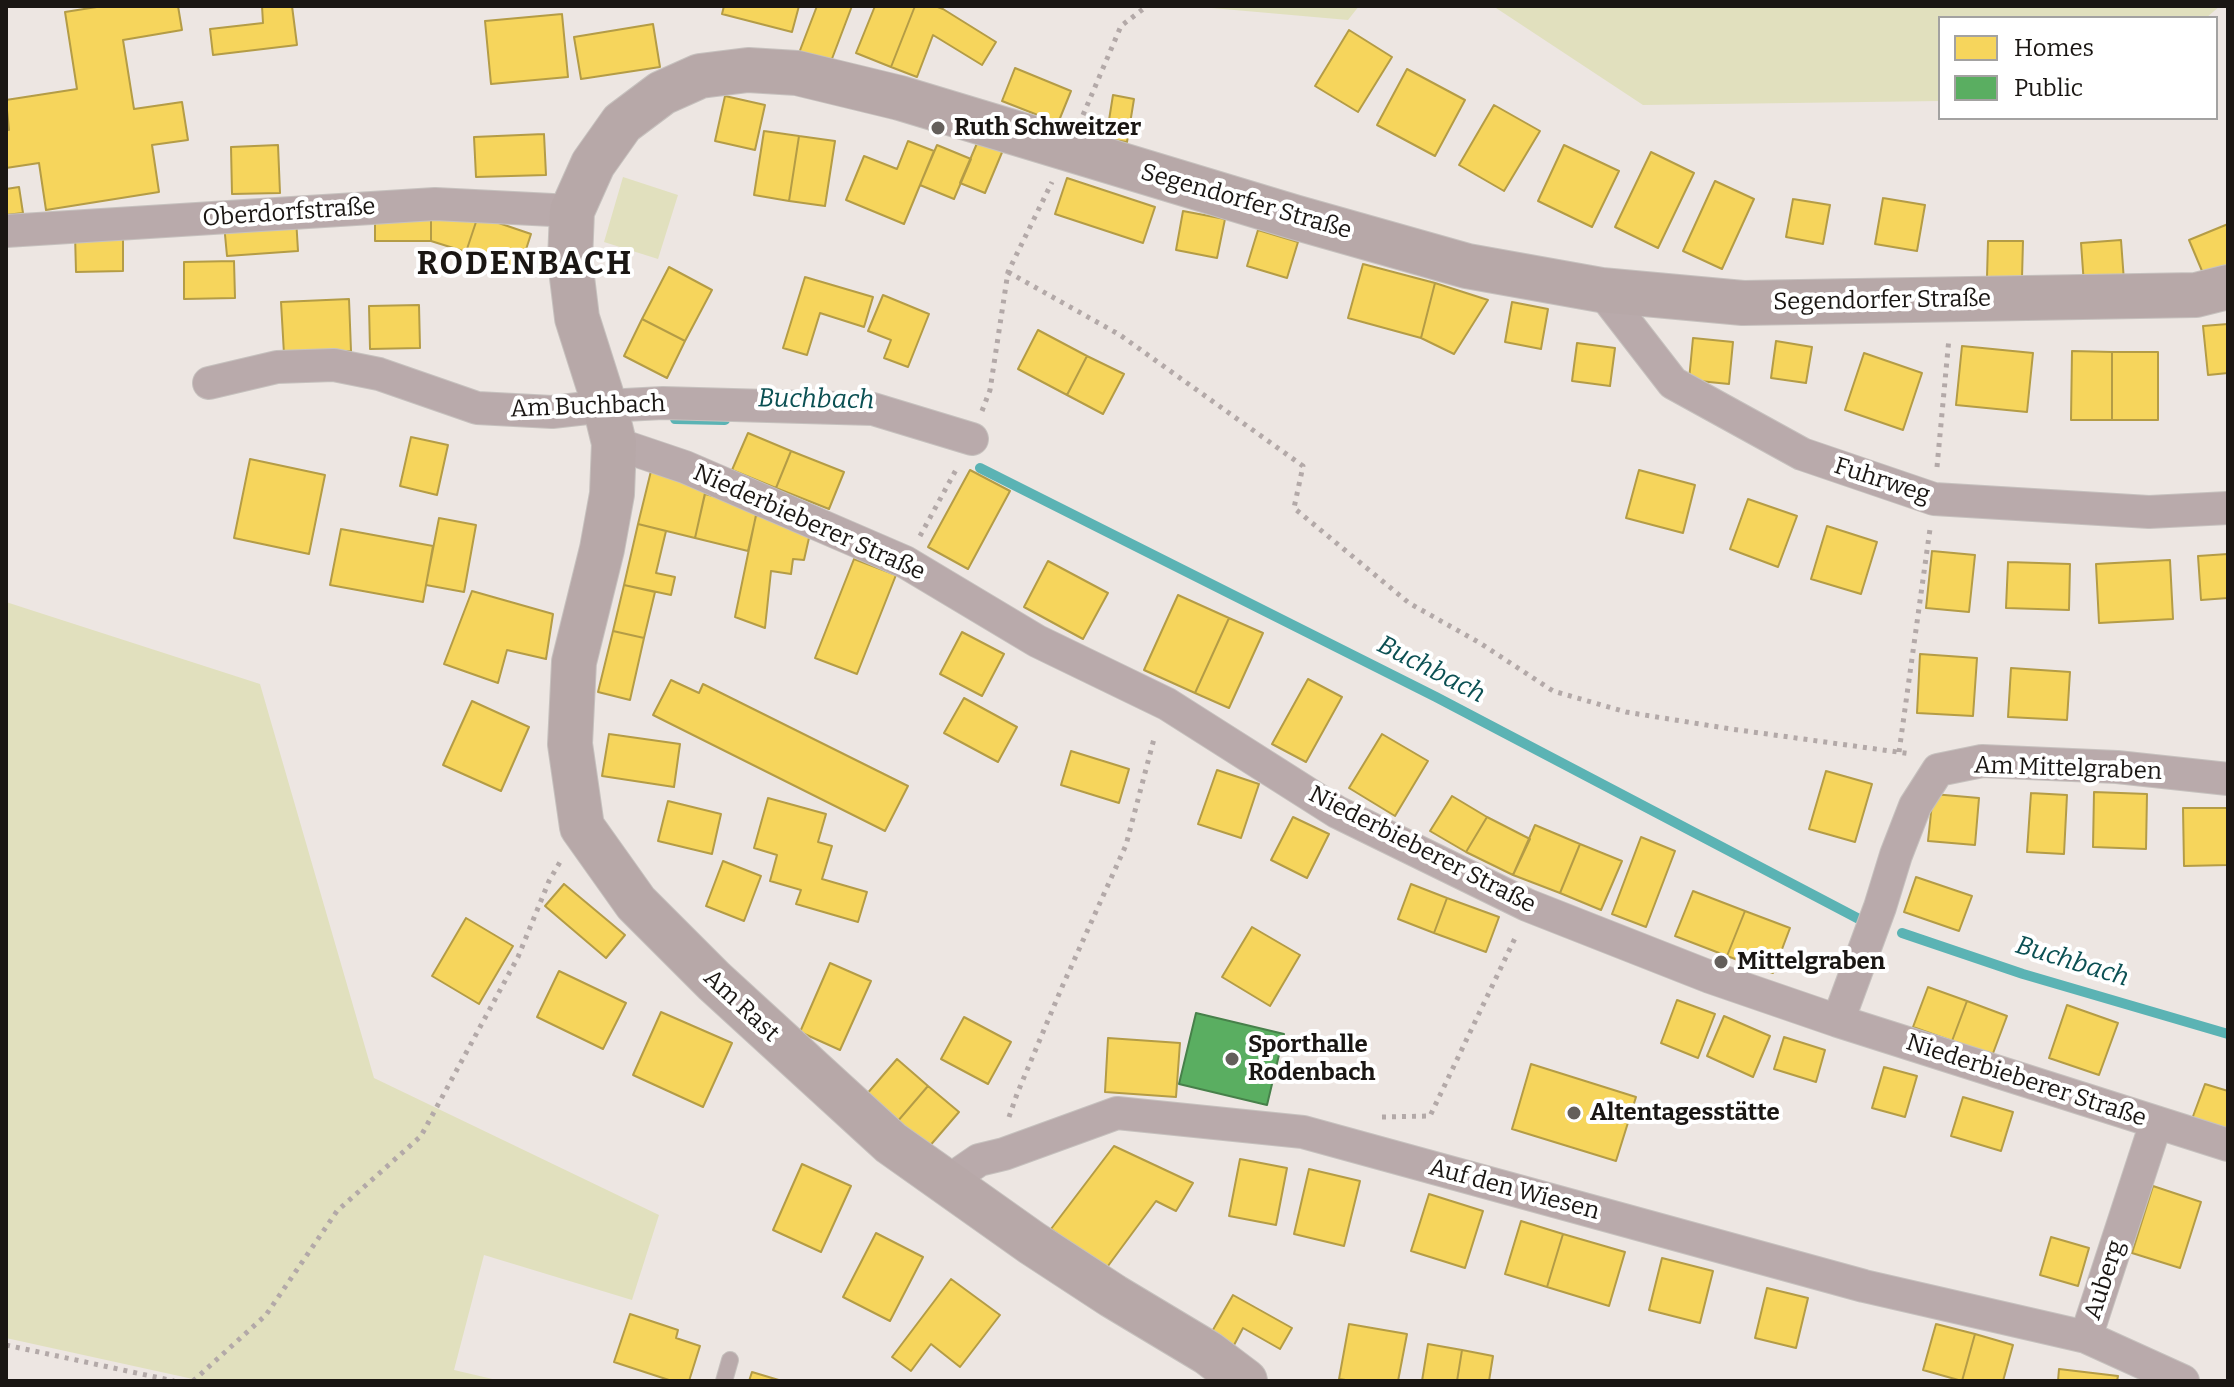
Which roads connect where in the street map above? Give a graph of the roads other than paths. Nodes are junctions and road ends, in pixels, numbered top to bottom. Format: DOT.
graph roads {
  1 [pos="572,211"];
  2 [pos="6,231"];
  3 [pos="2228,287"];
  4 [pos="1601,290"];
  5 [pos="209,383"];
  6 [pos="609,424"];
  7 [pos="972,439"];
  8 [pos="2228,508"];
  9 [pos="2228,779"];
  10 [pos="1838,1021"];
  11 [pos="2156,1123"];
  12 [pos="2228,1145"];
  13 [pos="947,1182"];
  14 [pos="2086,1337"];
  15 [pos="730,1360"];
  16 [pos="724,1381"];
  17 [pos="1245,1381"];
  18 [pos="2183,1381"];
  1 -- 2 [label="street, Oberdorfstraße"];
  1 -- 4 [label="street, Segendorfer Straße"];
  1 -- 6 [label="street, Segendorfer Straße"];
  3 -- 4 [label="street, Segendorfer Straße"];
  4 -- 8 [label="street, Fuhrweg"];
  5 -- 6 [label="street, Am Buchbach"];
  6 -- 7 [label="street, Am Buchbach"];
  6 -- 10 [label="street, Niederbieberer Straße"];
  6 -- 13 [label="street, Am Rast"];
  9 -- 10 [label="street, Am Mittelgraben"];
  10 -- 11 [label="street, Niederbieberer Straße"];
  11 -- 12 [label="street, Niederbieberer Straße"];
  11 -- 14 [label="street, Auberg"];
  13 -- 14 [label="street, Auf den Wiesen"];
  13 -- 17 [label="street, Am Rast"];
  14 -- 18 [label="street, Auberg"];
  15 -- 16 [label="lane"];
}
